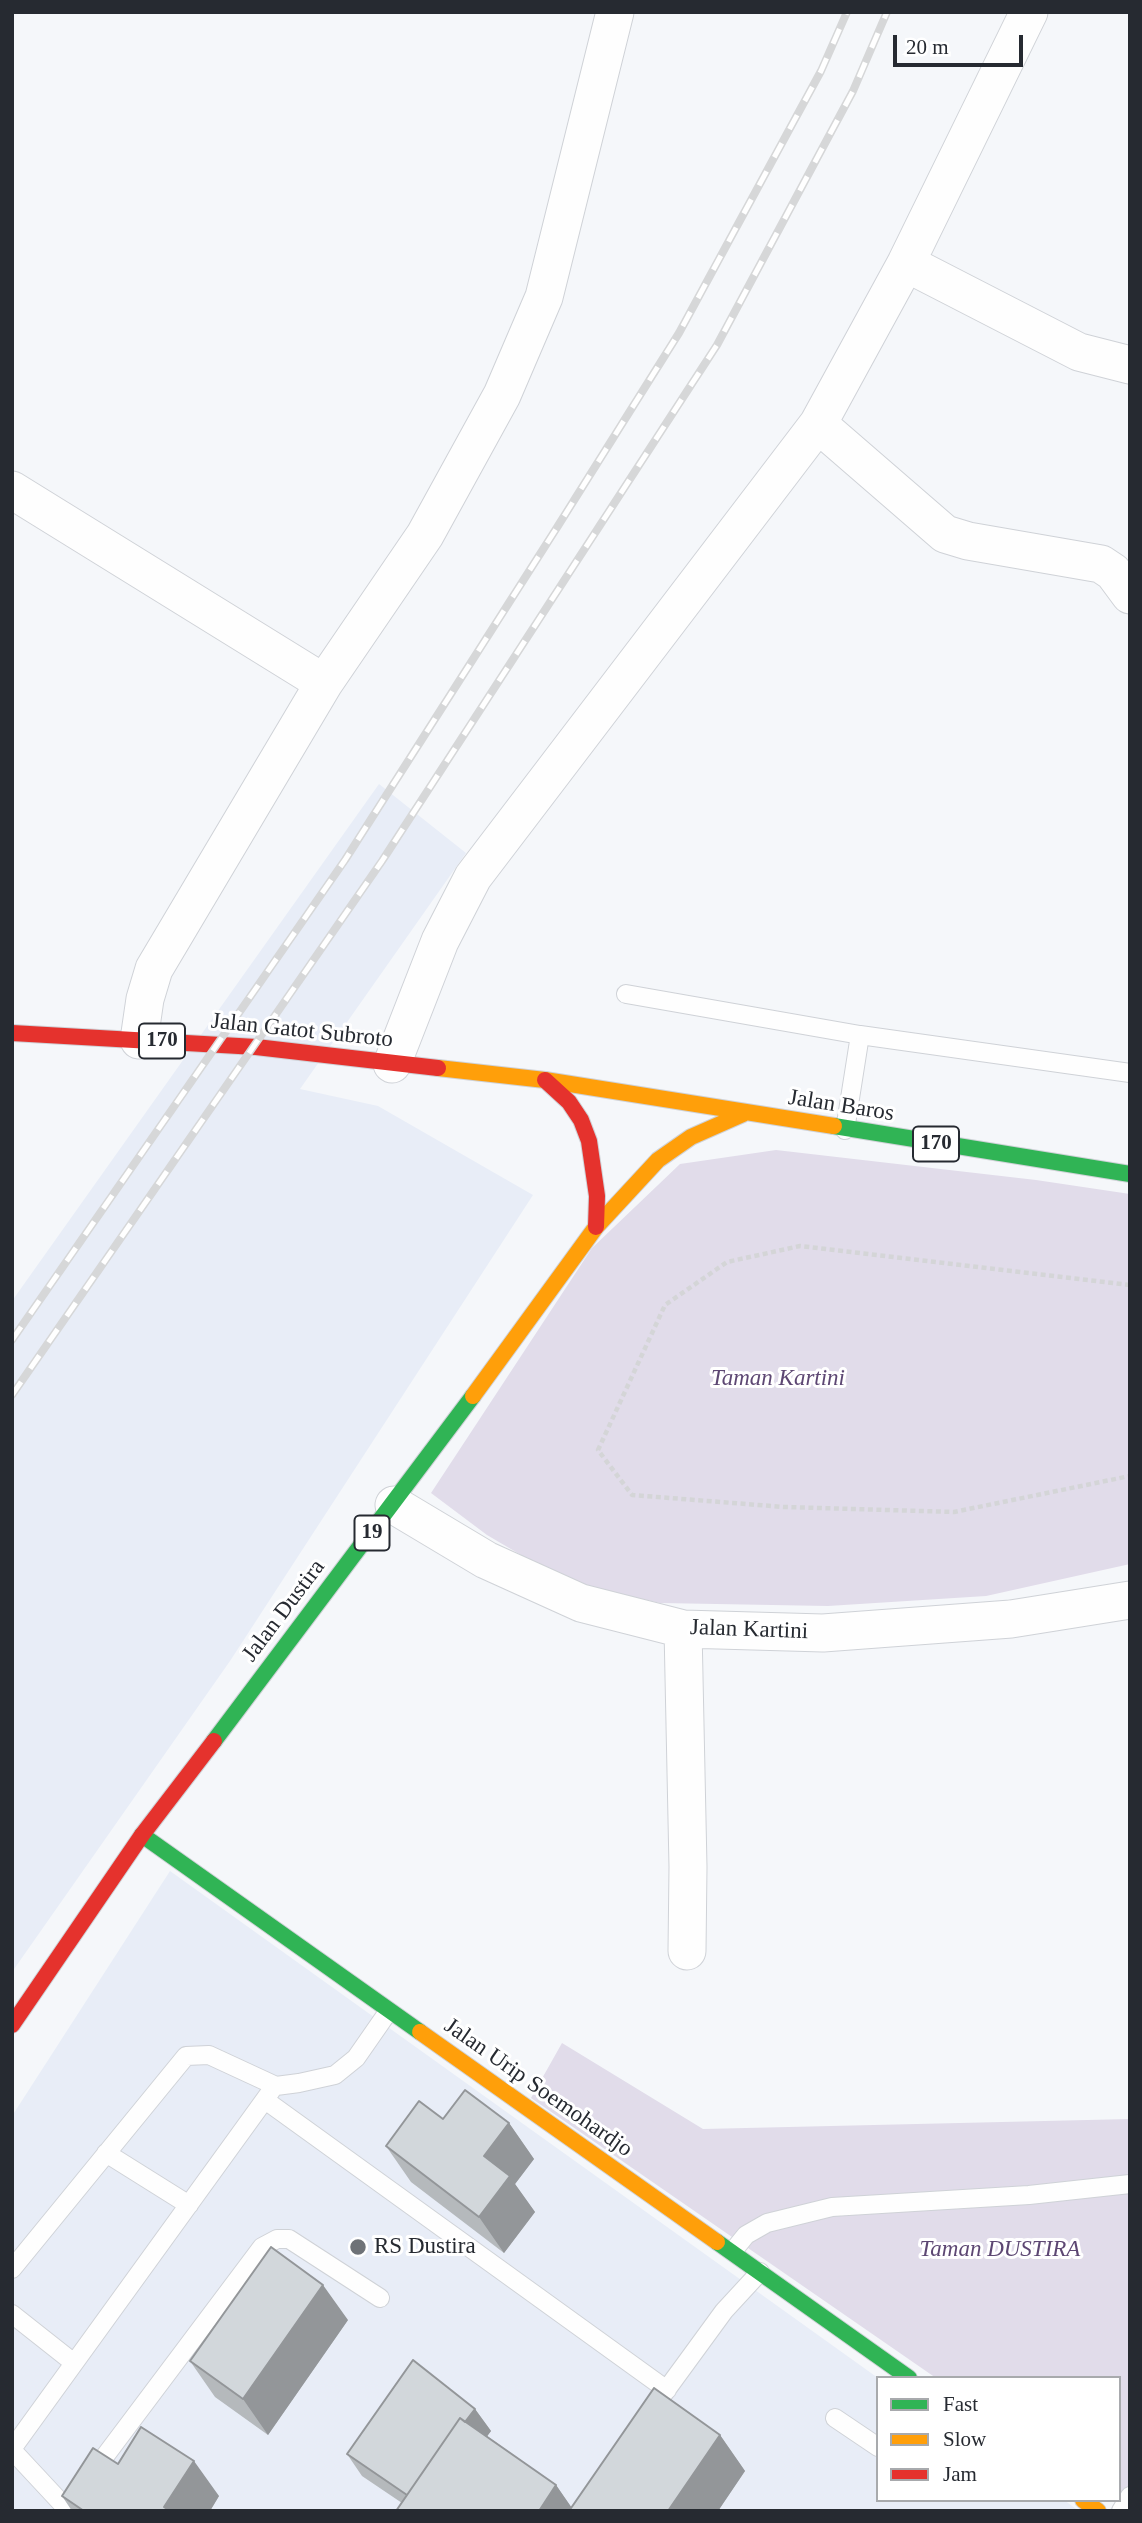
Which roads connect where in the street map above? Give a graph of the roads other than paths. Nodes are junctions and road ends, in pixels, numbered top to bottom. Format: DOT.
graph roads {
  1 [pos="615,12"];
  2 [pos="1029,12"];
  3 [pos="906,263"];
  4 [pos="1130,365"];
  5 [pos="818,424"];
  6 [pos="12,490"];
  7 [pos="1130,596"];
  8 [pos="324,683"];
  9 [pos="626,994"];
  10 [pos="12,1033"];
  11 [pos="860,1035"];
  12 [pos="139,1040"];
  13 [pos="392,1064"];
  14 [pos="1130,1073"];
  15 [pos="545,1080"];
  16 [pos="743,1114"];
  17 [pos="845,1130"];
  18 [pos="1130,1174"];
  19 [pos="596,1227"];
  20 [pos="394,1505"];
  21 [pos="1130,1600"];
  22 [pos="683,1629"];
  23 [pos="142,1835"];
  24 [pos="687,1951"];
  25 [pos="388,2012"];
  26 [pos="12,2025"];
  27 [pos="270,2093"];
  28 [pos="106,2153"];
  29 [pos="1130,2184"];
  30 [pos="189,2205"];
  31 [pos="733,2251"];
  32 [pos="12,2269"];
  33 [pos="760,2272"];
  34 [pos="380,2298"];
  35 [pos="12,2314"];
  36 [pos="74,2363"];
  37 [pos="906,2376"];
  38 [pos="667,2390"];
  39 [pos="650,2412"];
  40 [pos="835,2418"];
  41 [pos="876,2446"];
  42 [pos="12,2449"];
  43 [pos="1130,2496"];
  44 [pos="65,2509"];
  45 [pos="1121,2511"];
  1 -- 8 [label="street"];
  2 -- 3 [label="street"];
  3 -- 4 [label="street"];
  3 -- 5 [label="street"];
  5 -- 7 [label="street"];
  5 -- 13 [label="street"];
  6 -- 8 [label="street"];
  8 -- 12 [label="street"];
  9 -- 11 [label="lane"];
  10 -- 12 [label="main road, Jalan Gatot Subroto / 170"];
  11 -- 14 [label="lane"];
  11 -- 17 [label="lane"];
  12 -- 13 [label="main road, Jalan Gatot Subroto / 170"];
  13 -- 15 [label="main road, Jalan Gatot Subroto / 170"];
  15 -- 16 [label="main road, Jalan Baros / 170"];
  15 -- 19 [label="main road"];
  16 -- 17 [label="main road, Jalan Baros / 170"];
  16 -- 19 [label="main road, Jalan Dustira / 19"];
  17 -- 18 [label="main road, Jalan Baros / 170"];
  19 -- 20 [label="main road, Jalan Dustira / 19"];
  20 -- 22 [label="street, Jalan Kartini"];
  20 -- 23 [label="main road, Jalan Dustira / 19"];
  21 -- 22 [label="street, Jalan Kartini"];
  22 -- 24 [label="street"];
  23 -- 25 [label="main road, Jalan Urip Soemohardjo"];
  23 -- 26 [label="main road, Jalan Dustira / 19"];
  25 -- 27 [label="lane"];
  25 -- 31 [label="main road, Jalan Urip Soemohardjo"];
  27 -- 28 [label="lane"];
  27 -- 30 [label="lane"];
  27 -- 38 [label="lane"];
  28 -- 30 [label="lane"];
  28 -- 32 [label="lane"];
  29 -- 31 [label="lane"];
  30 -- 36 [label="lane"];
  31 -- 33 [label="main road, Jalan Urip Soemohardjo"];
  33 -- 37 [label="main road, Jalan Urip Soemohardjo"];
  33 -- 38 [label="lane"];
  34 -- 44 [label="lane"];
  35 -- 36 [label="lane"];
  36 -- 42 [label="lane"];
  38 -- 39 [label="lane"];
  40 -- 41 [label="lane"];
  42 -- 44 [label="lane"];
  43 -- 45 [label="lane"];
}
